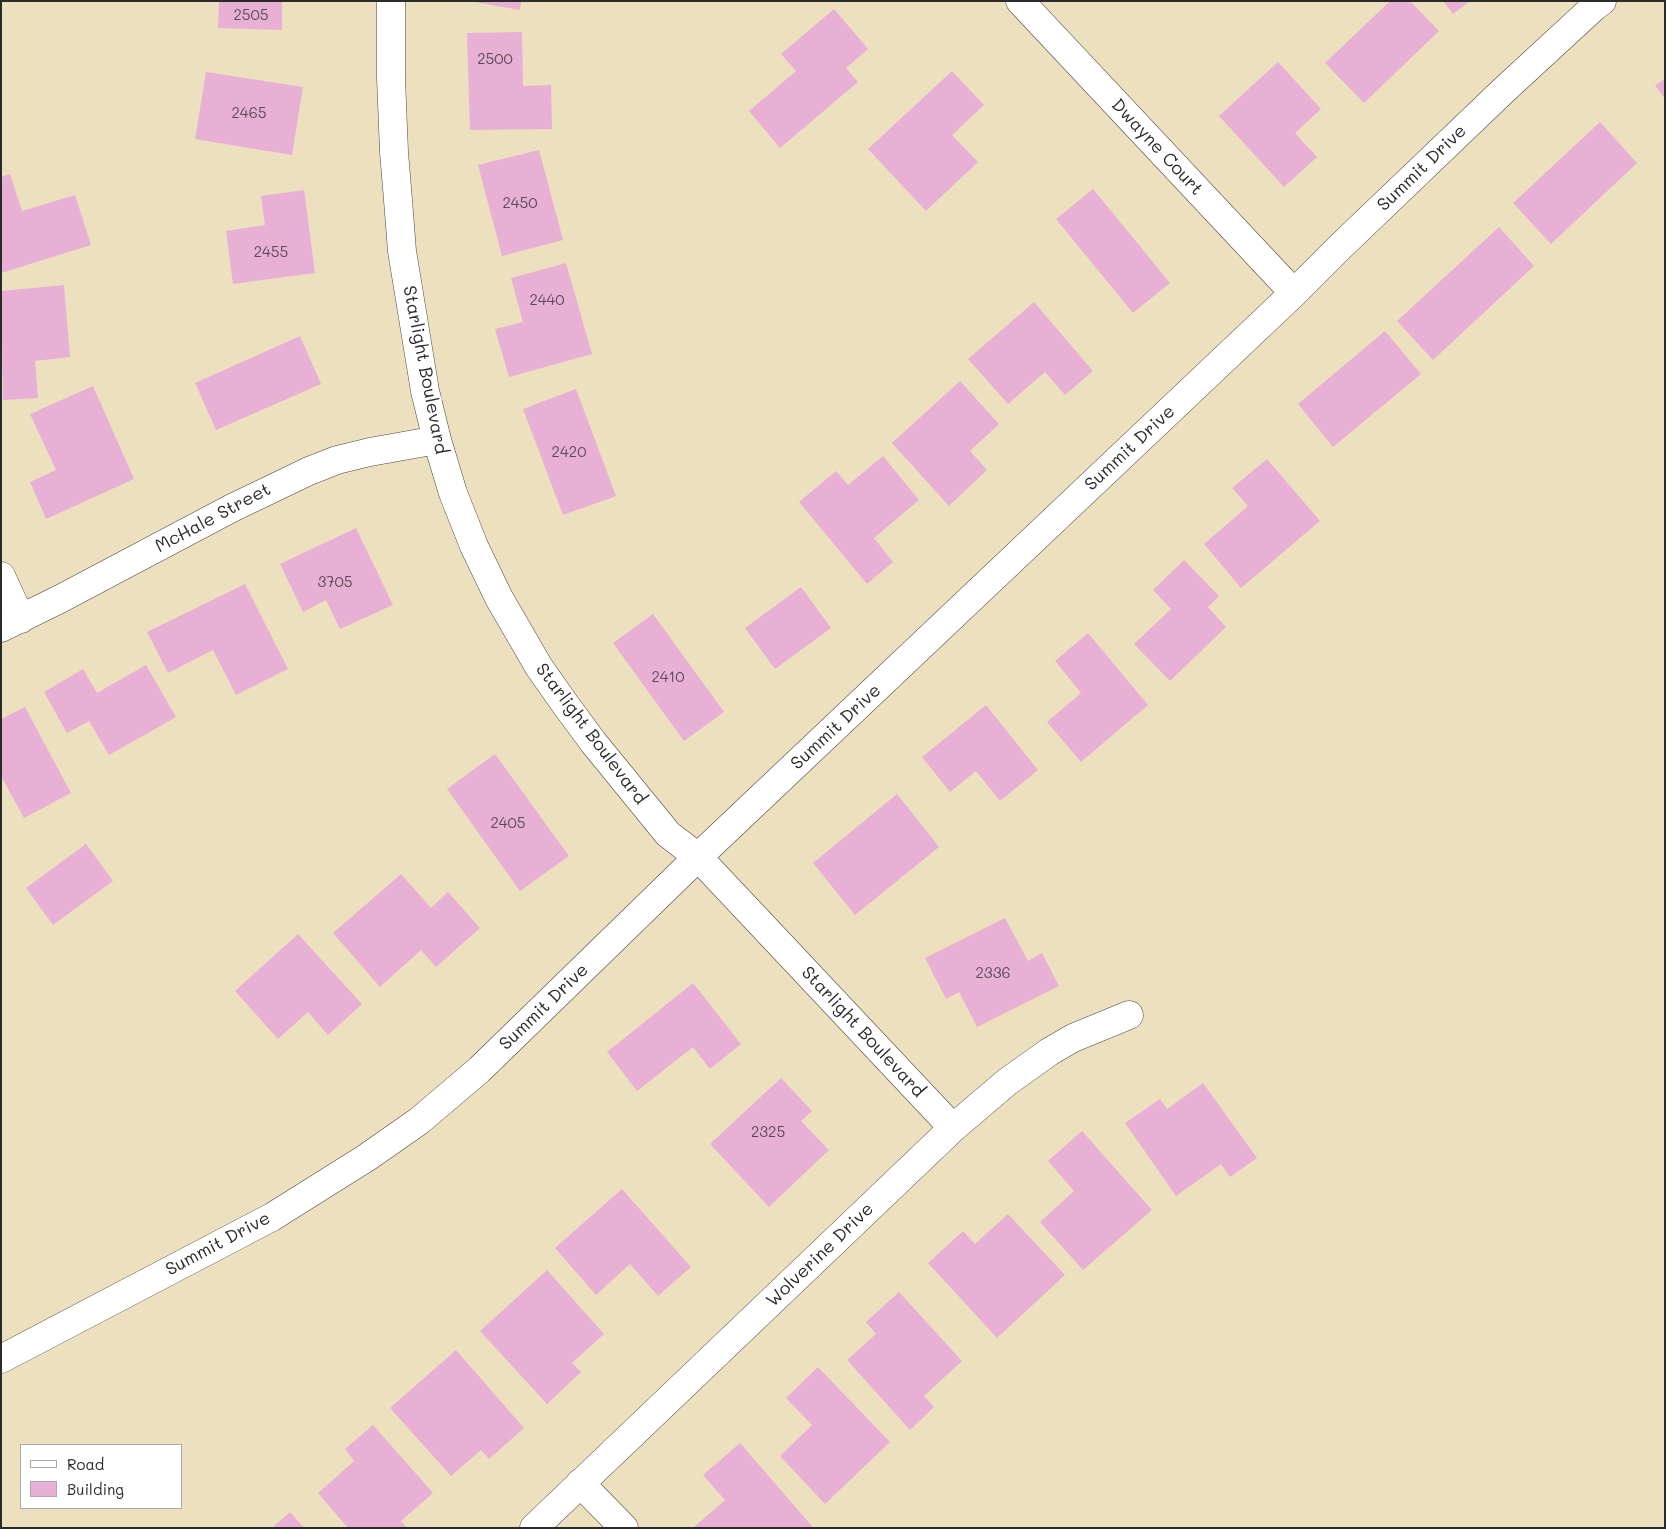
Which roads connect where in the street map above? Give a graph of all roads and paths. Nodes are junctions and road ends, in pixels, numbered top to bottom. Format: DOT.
graph roads {
  1 [pos="391,1"];
  2 [pos="1020,1"];
  3 [pos="1602,1"];
  4 [pos="1294,293"];
  5 [pos="437,440"];
  6 [pos="1,576"];
  7 [pos="11,623"];
  8 [pos="698,858"];
  9 [pos="1130,1015"];
  10 [pos="953,1128"];
  11 [pos="1,1358"];
  12 [pos="580,1483"];
  13 [pos="534,1528"];
  14 [pos="624,1528"];
  1 -- 5 [label="street, Starlight Boulevard"];
  2 -- 4 [label="street, Dwayne Court"];
  3 -- 4 [label="street, Summit Drive"];
  4 -- 8 [label="street, Summit Drive"];
  5 -- 7 [label="street, McHale Street"];
  5 -- 8 [label="street, Starlight Boulevard"];
  6 -- 7 [label="street"];
  8 -- 10 [label="street, Starlight Boulevard"];
  8 -- 11 [label="street, Summit Drive"];
  9 -- 10 [label="street, Wolverine Drive"];
  10 -- 12 [label="street, Wolverine Drive"];
  12 -- 13 [label="street, Wolverine Drive"];
  12 -- 14 [label="street"];
}
